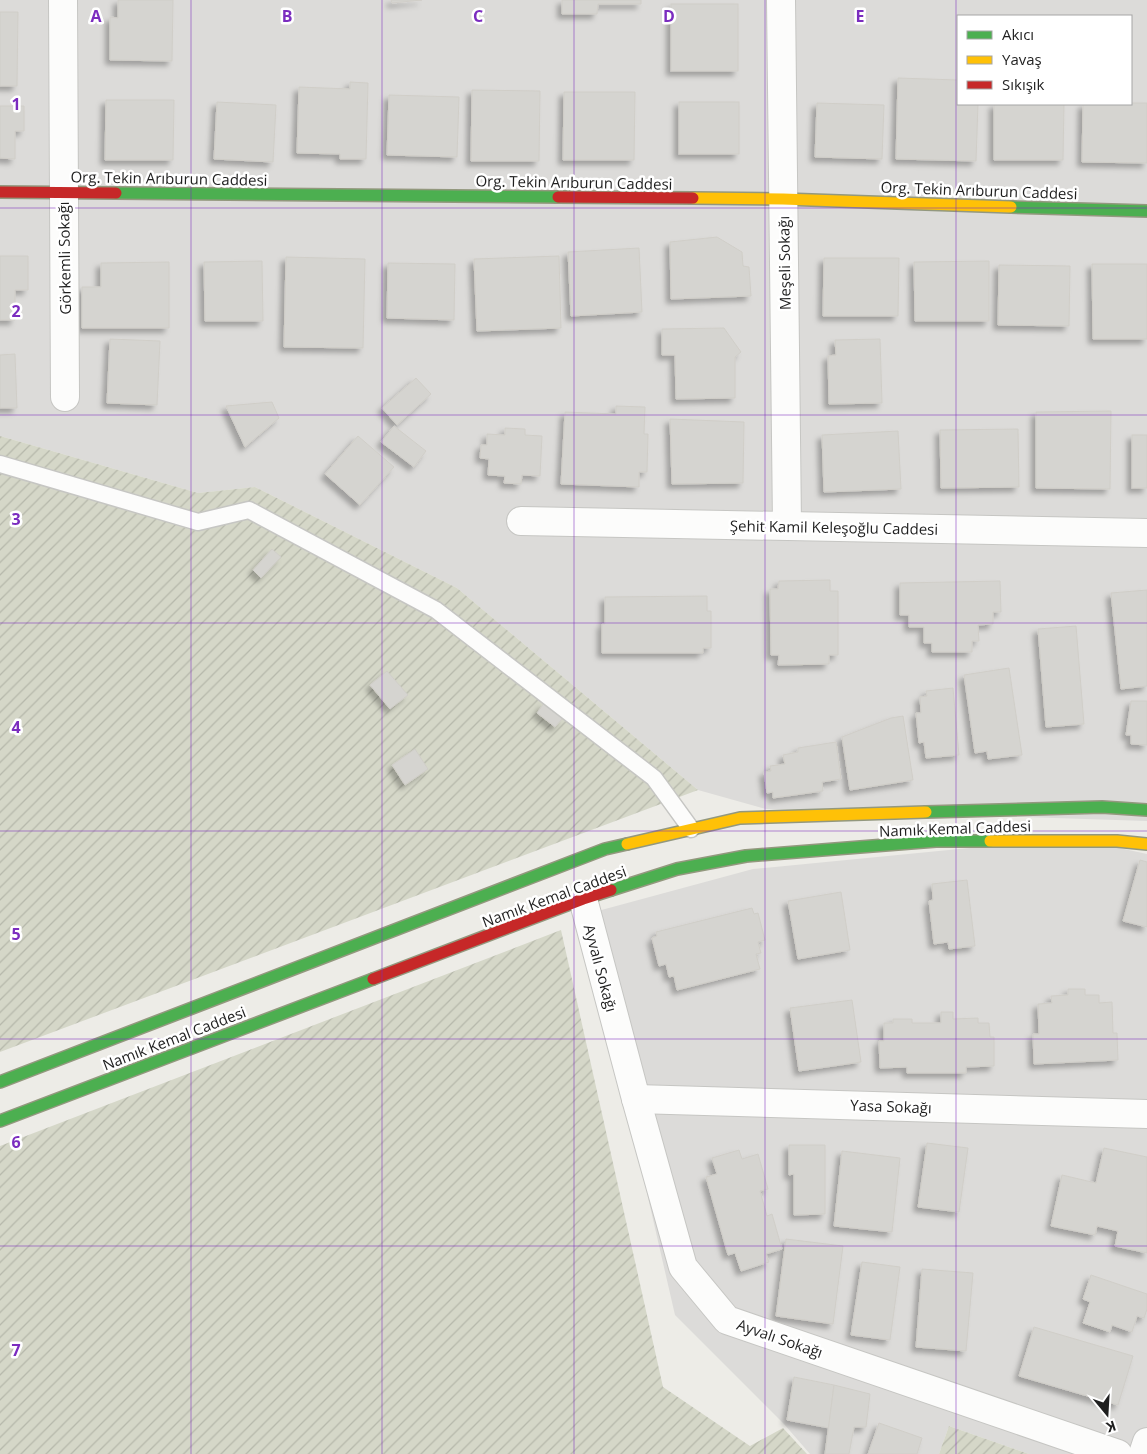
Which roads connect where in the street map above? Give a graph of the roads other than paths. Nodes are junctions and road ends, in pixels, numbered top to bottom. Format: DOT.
graph roads {
  1 [pos="63,0"];
  2 [pos="781,0"];
  3 [pos="0,192"];
  4 [pos="63,192"];
  5 [pos="784,199"];
  6 [pos="1147,211"];
  7 [pos="65,397"];
  8 [pos="0,464"];
  9 [pos="521,521"];
  10 [pos="788,525"];
  11 [pos="1147,533"];
  12 [pos="1147,810"];
  13 [pos="691,829"];
  14 [pos="1147,844"];
  15 [pos="583,898"];
  16 [pos="0,1082"];
  17 [pos="636,1099"];
  18 [pos="1147,1114"];
  19 [pos="0,1120"];
  20 [pos="1147,1442"];
  21 [pos="1118,1454"];
  22 [pos="1143,1454"];
  1 -- 4 [label="street, Görkemli Sokağı"];
  2 -- 5 [label="street, Meşeli Sokağı"];
  3 -- 4 [label="street, Org. Tekin Arıburun Caddesi"];
  4 -- 5 [label="street, Org. Tekin Arıburun Caddesi"];
  4 -- 7 [label="street, Görkemli Sokağı"];
  5 -- 6 [label="street, Org. Tekin Arıburun Caddesi"];
  5 -- 10 [label="street, Meşeli Sokağı"];
  8 -- 13 [label="lane"];
  9 -- 10 [label="street, Şehit Kamil Keleşoğlu Caddesi"];
  10 -- 11 [label="street, Şehit Kamil Keleşoğlu Caddesi"];
  12 -- 13 [label="street, Namık Kemal Caddesi"];
  13 -- 16 [label="street, Namık Kemal Caddesi"];
  14 -- 15 [label="street, Namık Kemal Caddesi"];
  15 -- 17 [label="street, Ayvalı Sokağı"];
  15 -- 19 [label="street, Namık Kemal Caddesi"];
  17 -- 18 [label="street, Yasa Sokağı"];
  17 -- 21 [label="street, Ayvalı Sokağı"];
  20 -- 22 [label="street"];
}
